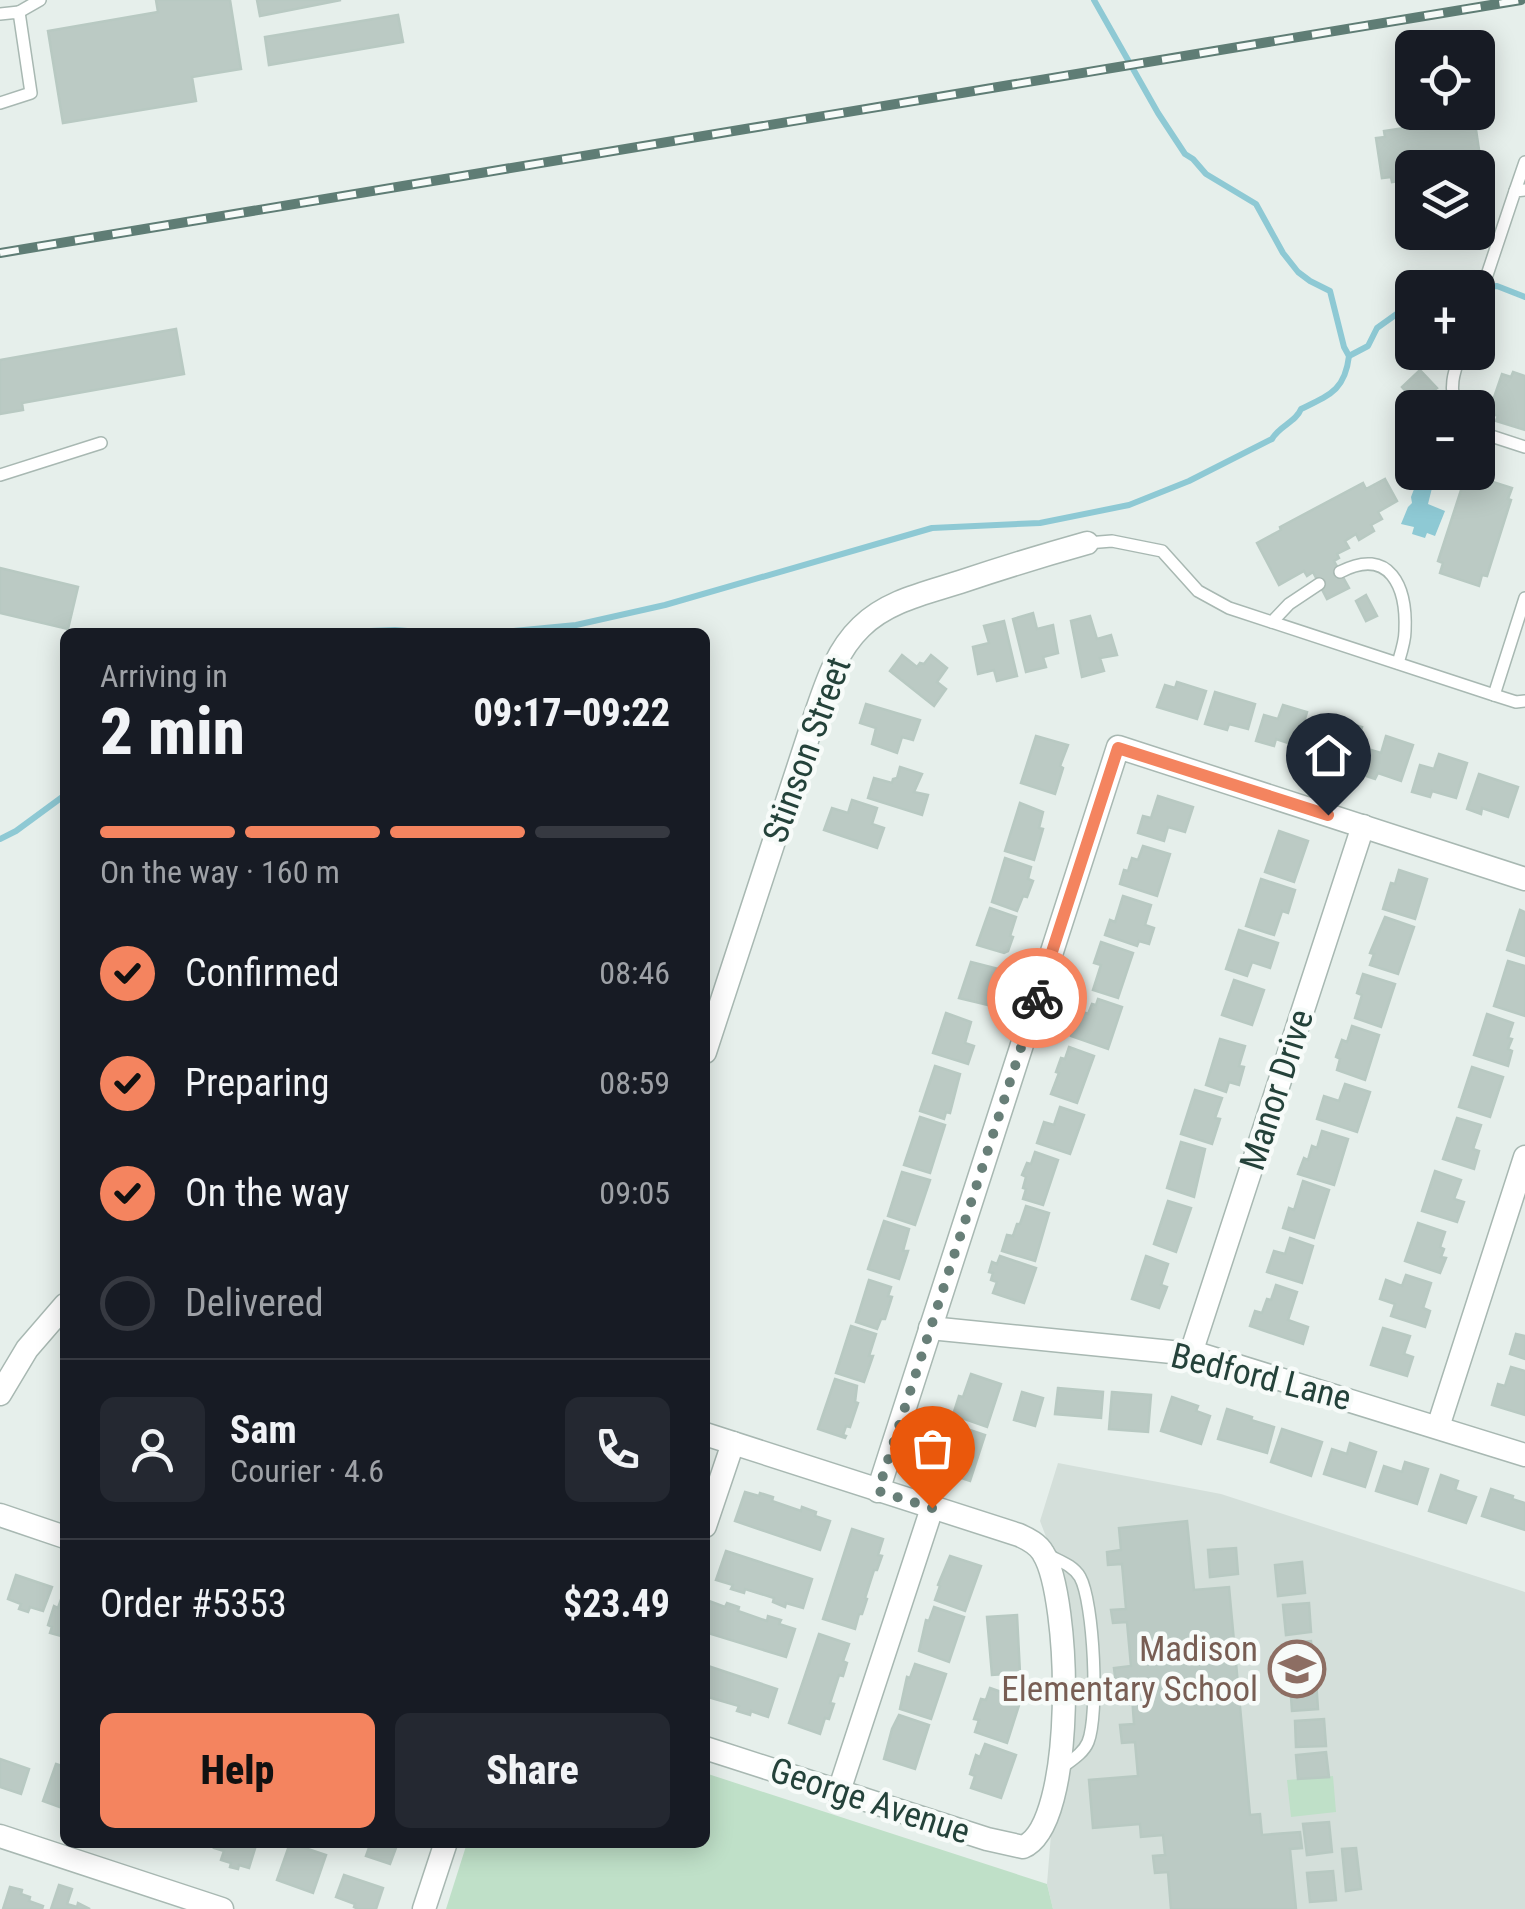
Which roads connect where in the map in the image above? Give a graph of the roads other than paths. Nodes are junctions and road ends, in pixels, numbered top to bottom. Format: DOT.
graph roads {
  1 [pos="40,0"];
  2 [pos="18,12"];
  3 [pos="0,14"];
  4 [pos="0,103"];
  5 [pos="1525,162"];
  6 [pos="1520,191"];
  7 [pos="1488,270"];
  8 [pos="1495,438"];
  9 [pos="101,443"];
  10 [pos="1525,447"];
  11 [pos="0,475"];
  12 [pos="1087,543"];
  13 [pos="1340,572"];
  14 [pos="1319,584"];
  15 [pos="1525,598"];
  16 [pos="1272,622"];
  17 [pos="1398,664"];
  18 [pos="1494,695"];
  19 [pos="1525,702"];
  20 [pos="1363,826"];
  21 [pos="1525,878"];
  22 [pos="710,1037"];
  23 [pos="1525,1157"];
  24 [pos="60,1311"];
  25 [pos="930,1328"];
  26 [pos="1191,1354"];
  27 [pos="0,1394"];
  28 [pos="1438,1426"];
  29 [pos="710,1436"];
  30 [pos="732,1443"];
  31 [pos="1525,1455"];
  32 [pos="878,1491"];
  33 [pos="932,1508"];
  34 [pos="710,1511"];
  35 [pos="0,1515"];
  36 [pos="60,1535"];
  37 [pos="710,1750"];
  38 [pos="839,1791"];
  39 [pos="0,1836"];
  40 [pos="444,1848"];
  41 [pos="222,1909"];
  42 [pos="424,1909"];
  1 -- 2 [label="lane"];
  2 -- 3 [label="lane"];
  2 -- 4 [label="lane"];
  5 -- 6 [label="lane"];
  6 -- 7 [label="lane"];
  8 -- 10 [label="lane"];
  9 -- 11 [label="lane"];
  12 -- 16 [label="lane"];
  12 -- 22 [label="street, Stinson Street"];
  13 -- 17 [label="lane"];
  14 -- 16 [label="lane"];
  15 -- 18 [label="lane"];
  16 -- 17 [label="lane"];
  17 -- 18 [label="lane"];
  18 -- 19 [label="lane"];
  20 -- 21 [label="street"];
  20 -- 25 [label="street"];
  20 -- 26 [label="street, Manor Drive"];
  23 -- 28 [label="street"];
  24 -- 27 [label="street"];
  25 -- 26 [label="street, Bedford Lane"];
  25 -- 32 [label="street"];
  26 -- 28 [label="street, Bedford Lane"];
  28 -- 31 [label="street, Bedford Lane"];
  29 -- 30 [label="street"];
  30 -- 32 [label="street"];
  30 -- 34 [label="street"];
  32 -- 33 [label="street"];
  33 -- 38 [label="street"];
  33 -- 38 [label="street, George Avenue"];
  35 -- 36 [label="street"];
  37 -- 38 [label="street, George Avenue"];
  39 -- 41 [label="street"];
  40 -- 42 [label="street"];
}
